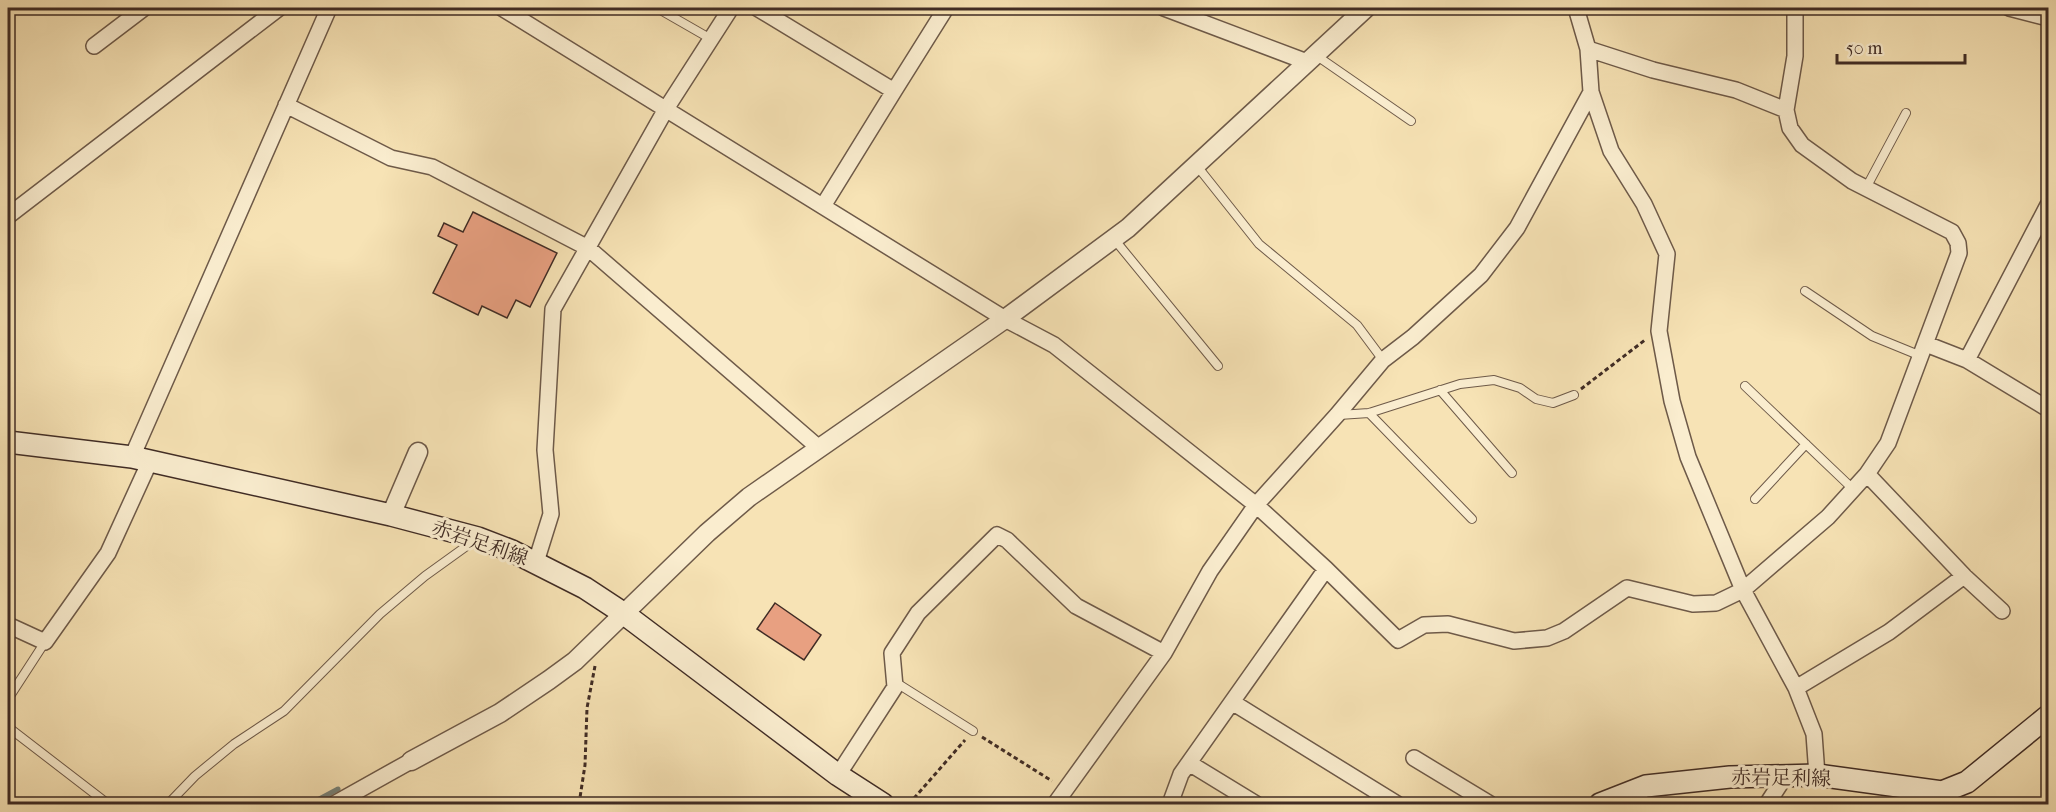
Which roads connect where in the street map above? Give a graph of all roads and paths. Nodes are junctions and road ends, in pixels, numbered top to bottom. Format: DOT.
graph roads {
  1 [pos="144,8"];
  2 [pos="279,8"];
  3 [pos="329,8"];
  4 [pos="502,8"];
  5 [pos="657,8"];
  6 [pos="731,8"];
  7 [pos="757,8"];
  8 [pos="946,8"];
  9 [pos="1164,8"];
  10 [pos="1366,8"];
  11 [pos="1576,8"];
  12 [pos="1795,8"];
  13 [pos="2008,8"];
  14 [pos="2028,9"];
  15 [pos="2049,18"];
  16 [pos="711,39"];
  17 [pos="94,46"];
  18 [pos="1588,49"];
  19 [pos="1312,58"];
  20 [pos="894,91"];
  21 [pos="1591,92"];
  22 [pos="286,105"];
  23 [pos="666,109"];
  24 [pos="1786,110"];
  25 [pos="1906,113"];
  26 [pos="1411,122"];
  27 [pos="1197,166"];
  28 [pos="1866,188"];
  29 [pos="2049,205"];
  30 [pos="823,206"];
  31 [pos="8,216"];
  32 [pos="1114,239"];
  33 [pos="588,248"];
  34 [pos="1805,291"];
  35 [pos="1005,318"];
  36 [pos="1659,331"];
  37 [pos="1924,350"];
  38 [pos="1383,360"];
  39 [pos="1967,360"];
  40 [pos="1218,366"];
  41 [pos="1745,386"];
  42 [pos="1440,390"];
  43 [pos="1574,394"];
  44 [pos="2049,409"];
  45 [pos="1370,413"];
  46 [pos="1337,416"];
  47 [pos="8,442"];
  48 [pos="1806,444"];
  49 [pos="819,448"];
  50 [pos="418,452"];
  51 [pos="141,459"];
  52 [pos="1512,473"];
  53 [pos="1867,474"];
  54 [pos="1853,489"];
  55 [pos="1755,499"];
  56 [pos="1256,505"];
  57 [pos="391,515"];
  58 [pos="1472,519"];
  59 [pos="478,538"];
  60 [pos="536,562"];
  61 [pos="1326,569"];
  62 [pos="1964,576"];
  63 [pos="1743,590"];
  64 [pos="2002,611"];
  65 [pos="623,613"];
  66 [pos="8,625"];
  67 [pos="45,642"];
  68 [pos="590,647"];
  69 [pos="1164,653"];
  70 [pos="894,682"];
  71 [pos="1796,688"];
  72 [pos="8,699"];
  73 [pos="1232,702"];
  74 [pos="2049,717"];
  75 [pos="8,727"];
  76 [pos="973,731"];
  77 [pos="1414,758"];
  78 [pos="411,761"];
  79 [pos="1189,763"];
  80 [pos="838,775"];
  81 [pos="1786,775"];
  82 [pos="1817,775"];
  83 [pos="1067,789"];
  84 [pos="171,803"];
  85 [pos="108,804"];
  86 [pos="334,804"];
  87 [pos="579,804"];
  88 [pos="883,804"];
  89 [pos="909,804"];
  90 [pos="1055,804"];
  91 [pos="1170,804"];
  92 [pos="1256,804"];
  93 [pos="1397,804"];
  94 [pos="1490,804"];
  95 [pos="1600,804"];
  96 [pos="1767,804"];
  1 -- 17 [label="street"];
  2 -- 31 [label="street"];
  3 -- 22 [label="street"];
  4 -- 23 [label="street"];
  5 -- 16 [label="lane"];
  6 -- 16 [label="street"];
  7 -- 20 [label="street"];
  8 -- 20 [label="street"];
  9 -- 19 [label="street"];
  10 -- 19 [label="street"];
  11 -- 18 [label="street"];
  12 -- 24 [label="street"];
  13 -- 14 [label="street"];
  14 -- 15 [label="street"];
  16 -- 23 [label="street"];
  18 -- 21 [label="street"];
  18 -- 24 [label="street"];
  19 -- 26 [label="lane"];
  19 -- 27 [label="street"];
  20 -- 30 [label="street"];
  21 -- 36 [label="street"];
  21 -- 38 [label="street"];
  22 -- 33 [label="street"];
  22 -- 51 [label="street"];
  23 -- 30 [label="street"];
  23 -- 33 [label="street"];
  24 -- 28 [label="street"];
  25 -- 28 [label="lane"];
  27 -- 32 [label="street"];
  27 -- 38 [label="lane"];
  28 -- 37 [label="street"];
  29 -- 39 [label="street"];
  30 -- 35 [label="street"];
  32 -- 35 [label="street"];
  32 -- 40 [label="lane"];
  33 -- 49 [label="street"];
  33 -- 60 [label="street"];
  34 -- 37 [label="lane"];
  35 -- 49 [label="street"];
  35 -- 56 [label="street"];
  36 -- 43 [label="path"];
  36 -- 63 [label="street"];
  37 -- 39 [label="street"];
  37 -- 53 [label="street"];
  38 -- 46 [label="street"];
  39 -- 44 [label="street"];
  41 -- 48 [label="lane"];
  42 -- 43 [label="lane"];
  42 -- 45 [label="lane"];
  42 -- 52 [label="lane"];
  45 -- 46 [label="lane"];
  45 -- 58 [label="lane"];
  46 -- 56 [label="street"];
  47 -- 51 [label="main road, 赤岩足利線"];
  48 -- 54 [label="lane"];
  48 -- 55 [label="lane"];
  49 -- 65 [label="street"];
  50 -- 57 [label="street"];
  51 -- 57 [label="main road, 赤岩足利線"];
  51 -- 67 [label="street"];
  53 -- 54 [label="street"];
  53 -- 62 [label="street"];
  54 -- 63 [label="street"];
  56 -- 61 [label="street"];
  56 -- 69 [label="street"];
  57 -- 59 [label="main road, 赤岩足利線"];
  59 -- 60 [label="main road, 赤岩足利線"];
  59 -- 84 [label="lane"];
  60 -- 65 [label="main road, 赤岩足利線"];
  61 -- 63 [label="street"];
  61 -- 73 [label="street"];
  62 -- 64 [label="street"];
  62 -- 71 [label="street"];
  63 -- 71 [label="street"];
  65 -- 68 [label="street"];
  65 -- 80 [label="main road, 赤岩足利線"];
  66 -- 67 [label="street"];
  67 -- 72 [label="lane"];
  68 -- 78 [label="street"];
  68 -- 87 [label="path"];
  69 -- 70 [label="street"];
  69 -- 83 [label="street"];
  70 -- 76 [label="lane"];
  70 -- 80 [label="street"];
  71 -- 82 [label="street"];
  73 -- 79 [label="street"];
  73 -- 93 [label="street"];
  74 -- 82 [label="main road, 赤岩足利線"];
  75 -- 85 [label="lane"];
  76 -- 83 [label="path"];
  76 -- 89 [label="path"];
  77 -- 94 [label="street"];
  78 -- 86 [label="street"];
  79 -- 91 [label="street"];
  79 -- 92 [label="street"];
  80 -- 88 [label="main road, 赤岩足利線"];
  81 -- 82 [label="main road, 赤岩足利線"];
  81 -- 95 [label="main road, 赤岩足利線"];
  81 -- 96 [label="street"];
  83 -- 90 [label="street"];
}
